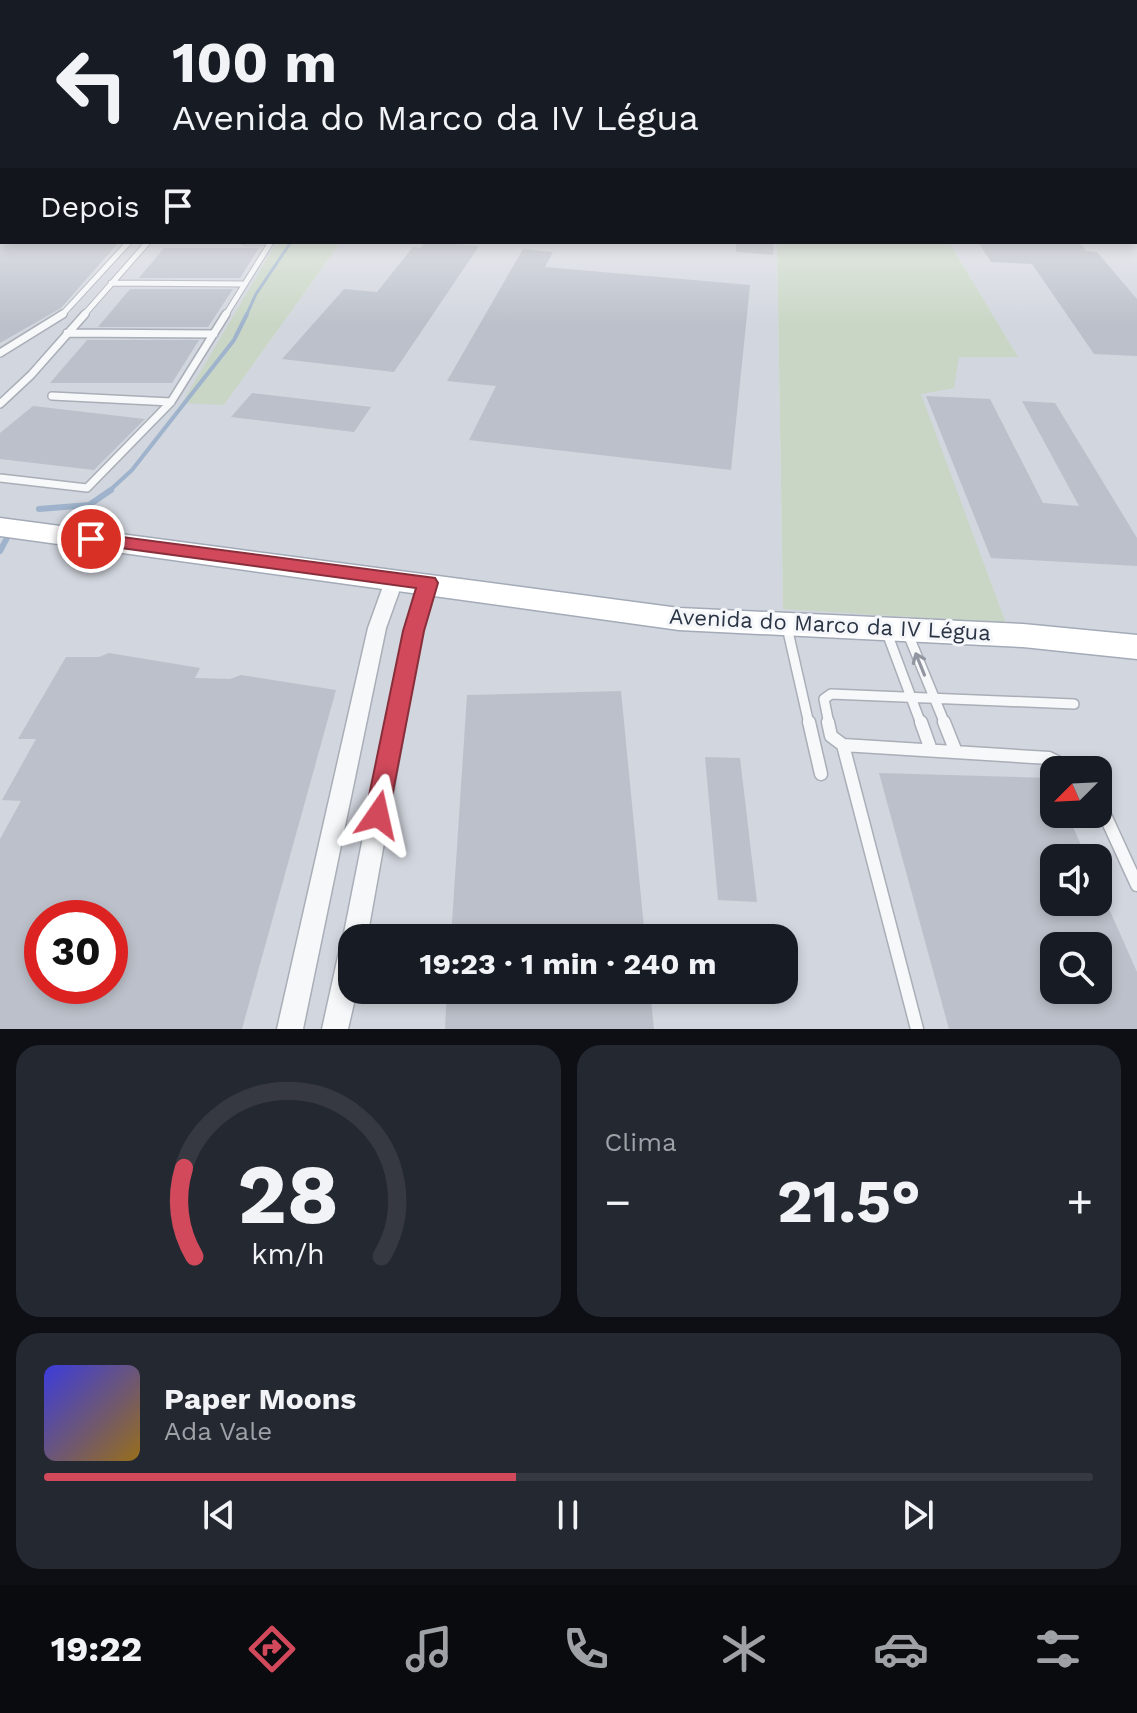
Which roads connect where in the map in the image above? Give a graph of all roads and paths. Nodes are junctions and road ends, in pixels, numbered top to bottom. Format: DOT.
graph roads {
  1 [pos="127,244"];
  2 [pos="146,244"];
  3 [pos="270,244"];
  4 [pos="111,283"];
  5 [pos="245,284"];
  6 [pos="67,333"];
  7 [pos="214,334"];
  8 [pos="0,353"];
  9 [pos="52,396"];
  10 [pos="171,402"];
  11 [pos="0,404"];
  12 [pos="0,478"];
  13 [pos="0,527"];
  14 [pos="395,578"];
  15 [pos="428,583"];
  16 [pos="787,626"];
  17 [pos="896,629"];
  18 [pos="1137,647"];
  19 [pos="913,698"];
  20 [pos="934,699"];
  21 [pos="1074,704"];
  22 [pos="843,745"];
  23 [pos="931,750"];
  24 [pos="956,752"];
  25 [pos="1040,757"];
  26 [pos="821,774"];
  27 [pos="1111,828"];
  28 [pos="1137,885"];
  29 [pos="358,924"];
  30 [pos="341,1004"];
  31 [pos="290,1029"];
  32 [pos="335,1029"];
  33 [pos="917,1029"];
  1 -- 8 [label="lane"];
  2 -- 4 [label="lane"];
  3 -- 5 [label="lane"];
  4 -- 5 [label="lane"];
  4 -- 6 [label="lane"];
  5 -- 7 [label="lane"];
  6 -- 7 [label="lane"];
  6 -- 11 [label="lane"];
  7 -- 10 [label="lane"];
  9 -- 10 [label="lane"];
  10 -- 12 [label="lane"];
  13 -- 14 [label="main road, Avenida do Marco da IV Légua"];
  14 -- 15 [label="main road, Avenida do Marco da IV Légua"];
  14 -- 31 [label="street"];
  15 -- 16 [label="main road, Avenida do Marco da IV Légua"];
  15 -- 29 [label="street"];
  16 -- 17 [label="main road, Avenida do Marco da IV Légua"];
  16 -- 26 [label="lane"];
  17 -- 18 [label="main road, Avenida do Marco da IV Légua"];
  17 -- 19 [label="lane"];
  20 -- 17 [label="lane, one-way"];
  19 -- 20 [label="lane"];
  19 -- 22 [label="lane"];
  19 -- 23 [label="lane"];
  20 -- 21 [label="lane"];
  20 -- 24 [label="lane"];
  22 -- 23 [label="lane"];
  22 -- 33 [label="lane"];
  23 -- 24 [label="lane"];
  24 -- 25 [label="lane"];
  27 -- 28 [label="lane"];
  30 -- 32 [label="street"];
}
